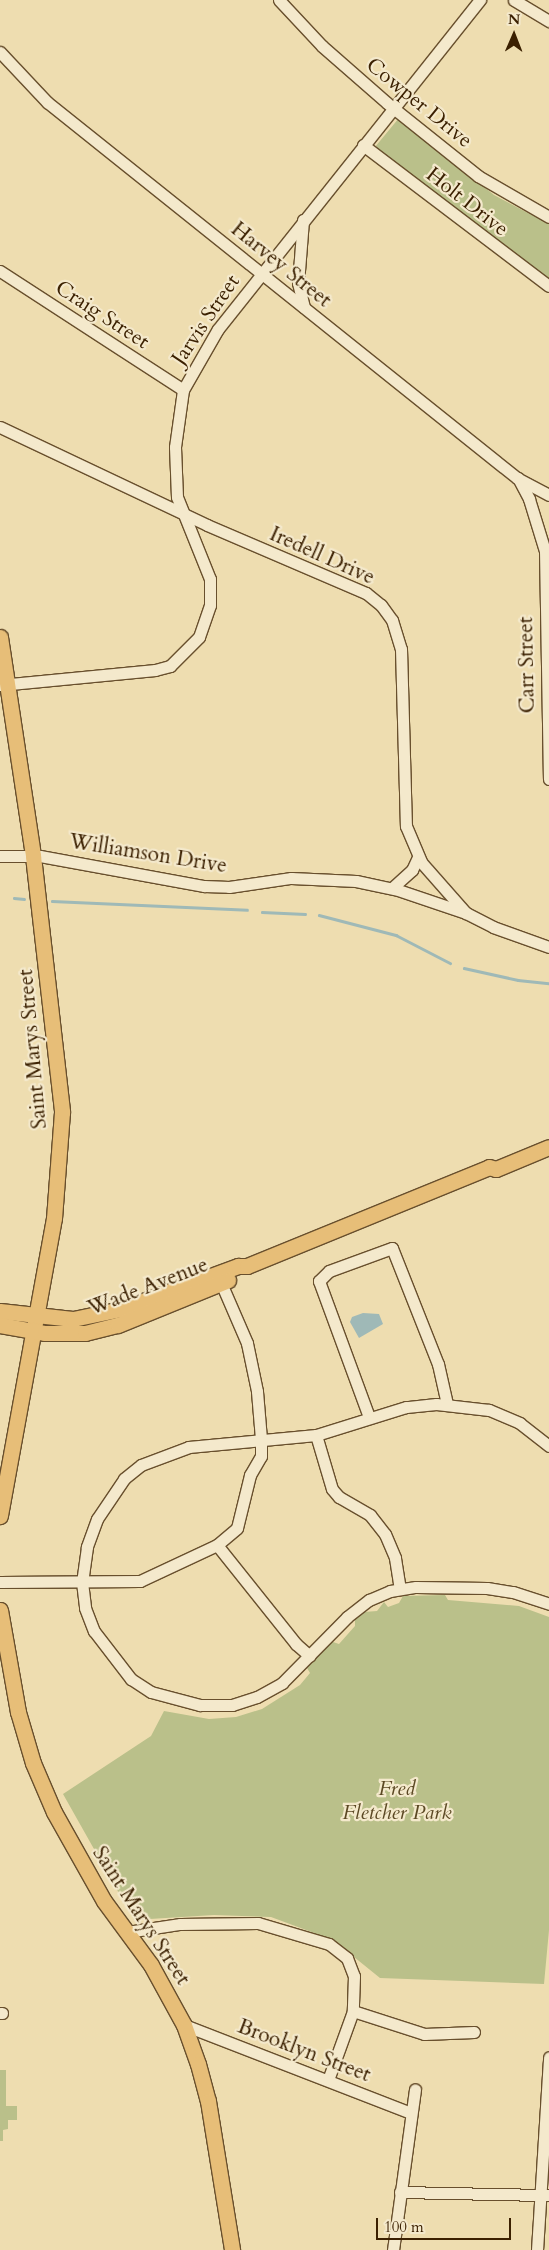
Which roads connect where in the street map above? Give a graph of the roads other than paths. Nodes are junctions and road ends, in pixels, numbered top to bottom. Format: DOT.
graph roads {
  1 [pos="279,0"];
  2 [pos="480,0"];
  3 [pos="514,0"];
  4 [pos="549,20"];
  5 [pos="0,52"];
  6 [pos="393,108"];
  7 [pos="363,145"];
  8 [pos="549,217"];
  9 [pos="303,220"];
  10 [pos="0,271"];
  11 [pos="260,273"];
  12 [pos="549,286"];
  13 [pos="304,308"];
  14 [pos="183,390"];
  15 [pos="0,428"];
  16 [pos="517,478"];
  17 [pos="549,495"];
  18 [pos="181,511"];
  19 [pos="547,547"];
  20 [pos="0,636"];
  21 [pos="3,684"];
  22 [pos="549,779"];
  23 [pos="0,856"];
  24 [pos="33,856"];
  25 [pos="418,857"];
  26 [pos="392,888"];
  27 [pos="466,912"];
  28 [pos="549,947"];
  29 [pos="549,1137"];
  30 [pos="549,1147"];
  31 [pos="489,1167"];
  32 [pos="247,1266"];
  33 [pos="221,1283"];
  34 [pos="0,1311"];
  35 [pos="0,1325"];
  36 [pos="36,1325"];
  37 [pos="446,1404"];
  38 [pos="369,1418"];
  39 [pos="316,1435"];
  40 [pos="261,1439"];
  41 [pos="549,1446"];
  42 [pos="0,1516"];
  43 [pos="217,1546"];
  44 [pos="0,1582"];
  45 [pos="82,1582"];
  46 [pos="400,1589"];
  47 [pos="549,1604"];
  48 [pos="0,1610"];
  49 [pos="310,1656"];
  50 [pos="127,1932"];
  51 [pos="353,2011"];
  52 [pos="184,2025"];
  53 [pos="474,2032"];
  54 [pos="549,2056"];
  55 [pos="328,2080"];
  56 [pos="415,2090"];
  57 [pos="411,2113"];
  58 [pos="400,2192"];
  59 [pos="544,2195"];
  60 [pos="232,2250"];
  61 [pos="392,2250"];
  62 [pos="537,2250"];
  1 -- 6 [label="street, Cowper Drive"];
  2 -- 6 [label="street, Jarvis Street"];
  3 -- 4 [label="street"];
  5 -- 11 [label="street, Harvey Street"];
  6 -- 7 [label="street, Jarvis Street"];
  6 -- 8 [label="street, Cowper Drive"];
  7 -- 9 [label="street, Jarvis Street"];
  7 -- 12 [label="street, Holt Drive"];
  9 -- 11 [label="street, Jarvis Street"];
  9 -- 13 [label="street"];
  10 -- 14 [label="street, Craig Street"];
  11 -- 13 [label="street, Harvey Street"];
  11 -- 14 [label="street, Jarvis Street"];
  13 -- 16 [label="street, Harvey Street"];
  14 -- 18 [label="street, Jarvis Street"];
  15 -- 18 [label="street, Iredell Drive"];
  16 -- 17 [label="street, Harvey Street"];
  16 -- 19 [label="street, Carr Street"];
  18 -- 21 [label="street, Jarvis Street"];
  18 -- 25 [label="street, Iredell Drive"];
  19 -- 22 [label="street, Carr Street"];
  20 -- 21 [label="main road, Saint Marys Street"];
  21 -- 24 [label="main road, Saint Marys Street"];
  23 -- 24 [label="street, Williamson Drive"];
  24 -- 26 [label="street, Williamson Drive"];
  24 -- 36 [label="main road, Saint Marys Street"];
  25 -- 26 [label="street"];
  25 -- 27 [label="street, Iredell Drive"];
  26 -- 27 [label="street, Williamson Drive"];
  27 -- 28 [label="street, Williamson Drive"];
  29 -- 31 [label="main road, Wade Avenue"];
  30 -- 31 [label="main road, Wade Avenue"];
  31 -- 32 [label="main road, Wade Avenue"];
  32 -- 33 [label="main road, Wade Avenue"];
  32 -- 36 [label="main road, Wade Avenue"];
  33 -- 36 [label="main road, Wade Avenue"];
  33 -- 40 [label="street"];
  34 -- 36 [label="main road, Wade Avenue"];
  35 -- 36 [label="main road, Wade Avenue"];
  36 -- 42 [label="main road, Saint Marys Street"];
  37 -- 38 [label="street"];
  37 -- 38 [label="street"];
  37 -- 41 [label="street"];
  38 -- 39 [label="street"];
  39 -- 40 [label="street"];
  39 -- 46 [label="street"];
  40 -- 43 [label="street"];
  40 -- 45 [label="street"];
  43 -- 45 [label="street"];
  43 -- 49 [label="street"];
  44 -- 45 [label="street"];
  45 -- 49 [label="street"];
  46 -- 47 [label="street"];
  46 -- 49 [label="street"];
  48 -- 50 [label="main road, Saint Marys Street"];
  50 -- 51 [label="street"];
  50 -- 52 [label="main road, Saint Marys Street"];
  51 -- 53 [label="street"];
  51 -- 55 [label="street"];
  52 -- 55 [label="street, Brooklyn Street"];
  52 -- 60 [label="main road, Saint Marys Street"];
  54 -- 59 [label="street"];
  55 -- 57 [label="street, Brooklyn Street"];
  56 -- 57 [label="street"];
  57 -- 58 [label="street"];
  58 -- 59 [label="street"];
  58 -- 61 [label="street"];
  59 -- 62 [label="street"];
}
